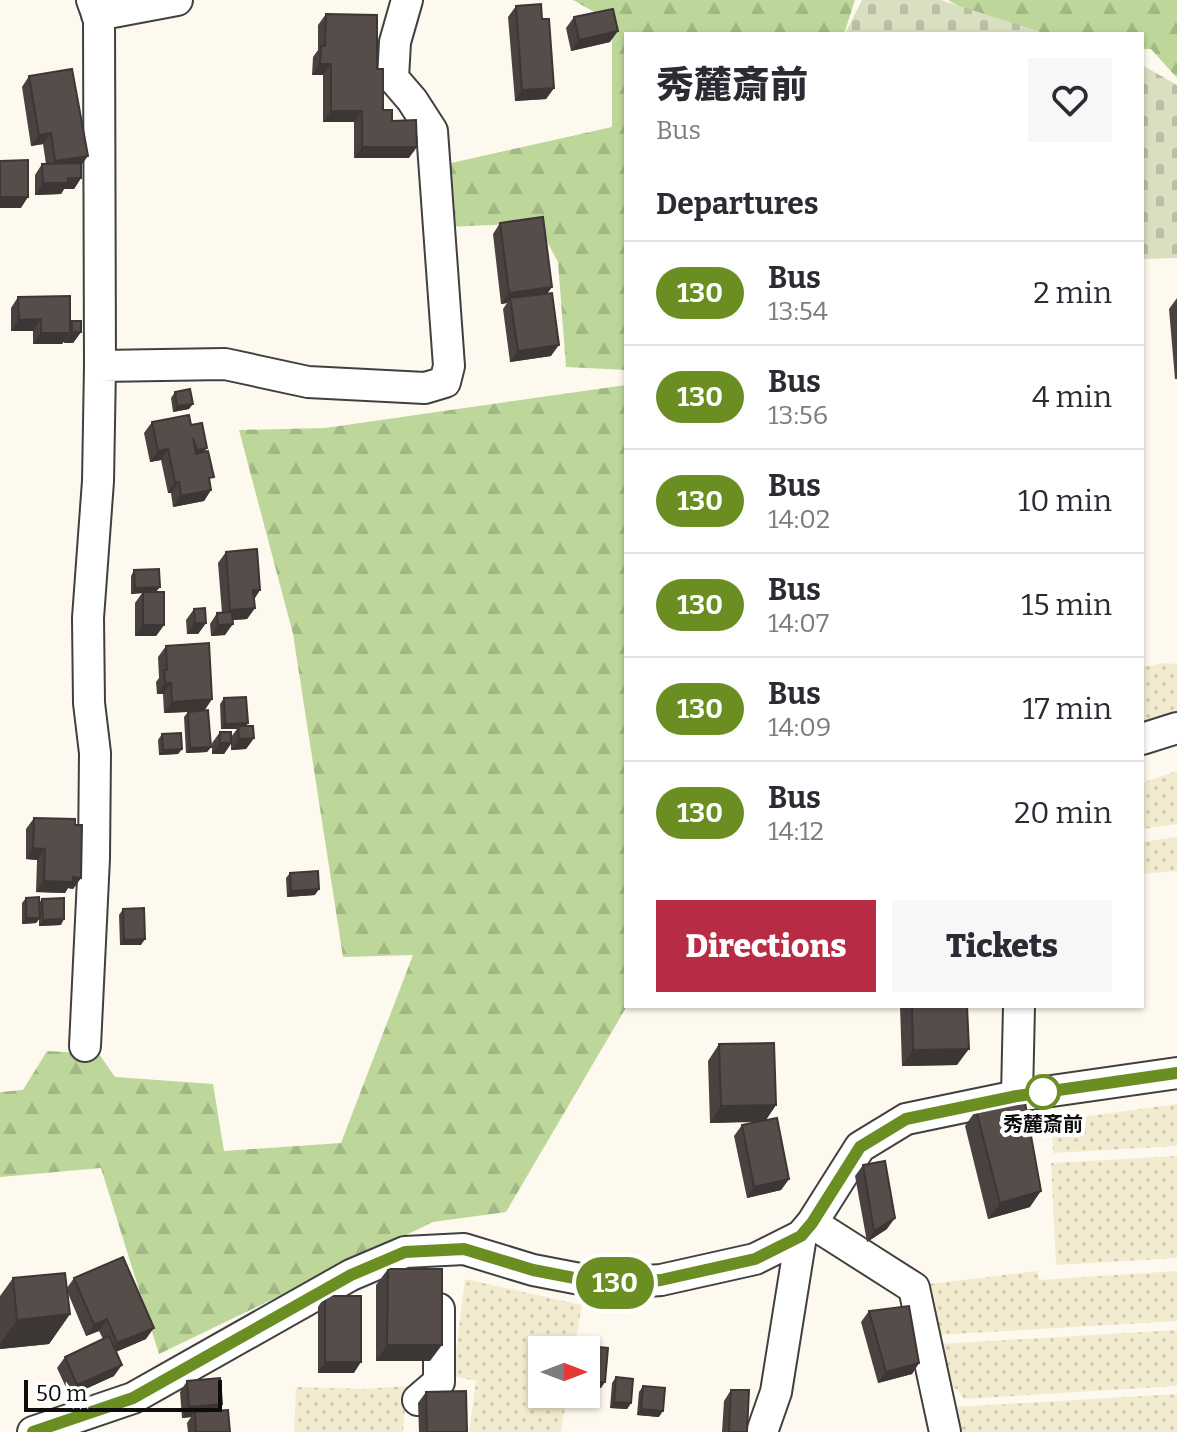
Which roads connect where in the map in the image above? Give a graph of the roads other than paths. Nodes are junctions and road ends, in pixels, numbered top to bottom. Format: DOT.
graph roads {
  1 [pos="177,0"];
  2 [pos="407,0"];
  3 [pos="94,8"];
  4 [pos="100,366"];
  5 [pos="1177,728"];
  6 [pos="1144,738"];
  7 [pos="1019,1008"];
  8 [pos="85,1046"];
  9 [pos="1177,1073"];
  10 [pos="1017,1096"];
  11 [pos="806,1230"];
  12 [pos="439,1251"];
  13 [pos="418,1400"];
  14 [pos="33,1432"];
  15 [pos="762,1432"];
  16 [pos="945,1432"];
  1 -- 3 [label="street"];
  2 -- 4 [label="street"];
  3 -- 4 [label="street"];
  4 -- 8 [label="street"];
  5 -- 6 [label="street"];
  7 -- 10 [label="street"];
  9 -- 10 [label="street"];
  10 -- 11 [label="street"];
  11 -- 12 [label="street"];
  11 -- 15 [label="street"];
  11 -- 16 [label="street"];
  12 -- 13 [label="street"];
  12 -- 14 [label="street"];
}
